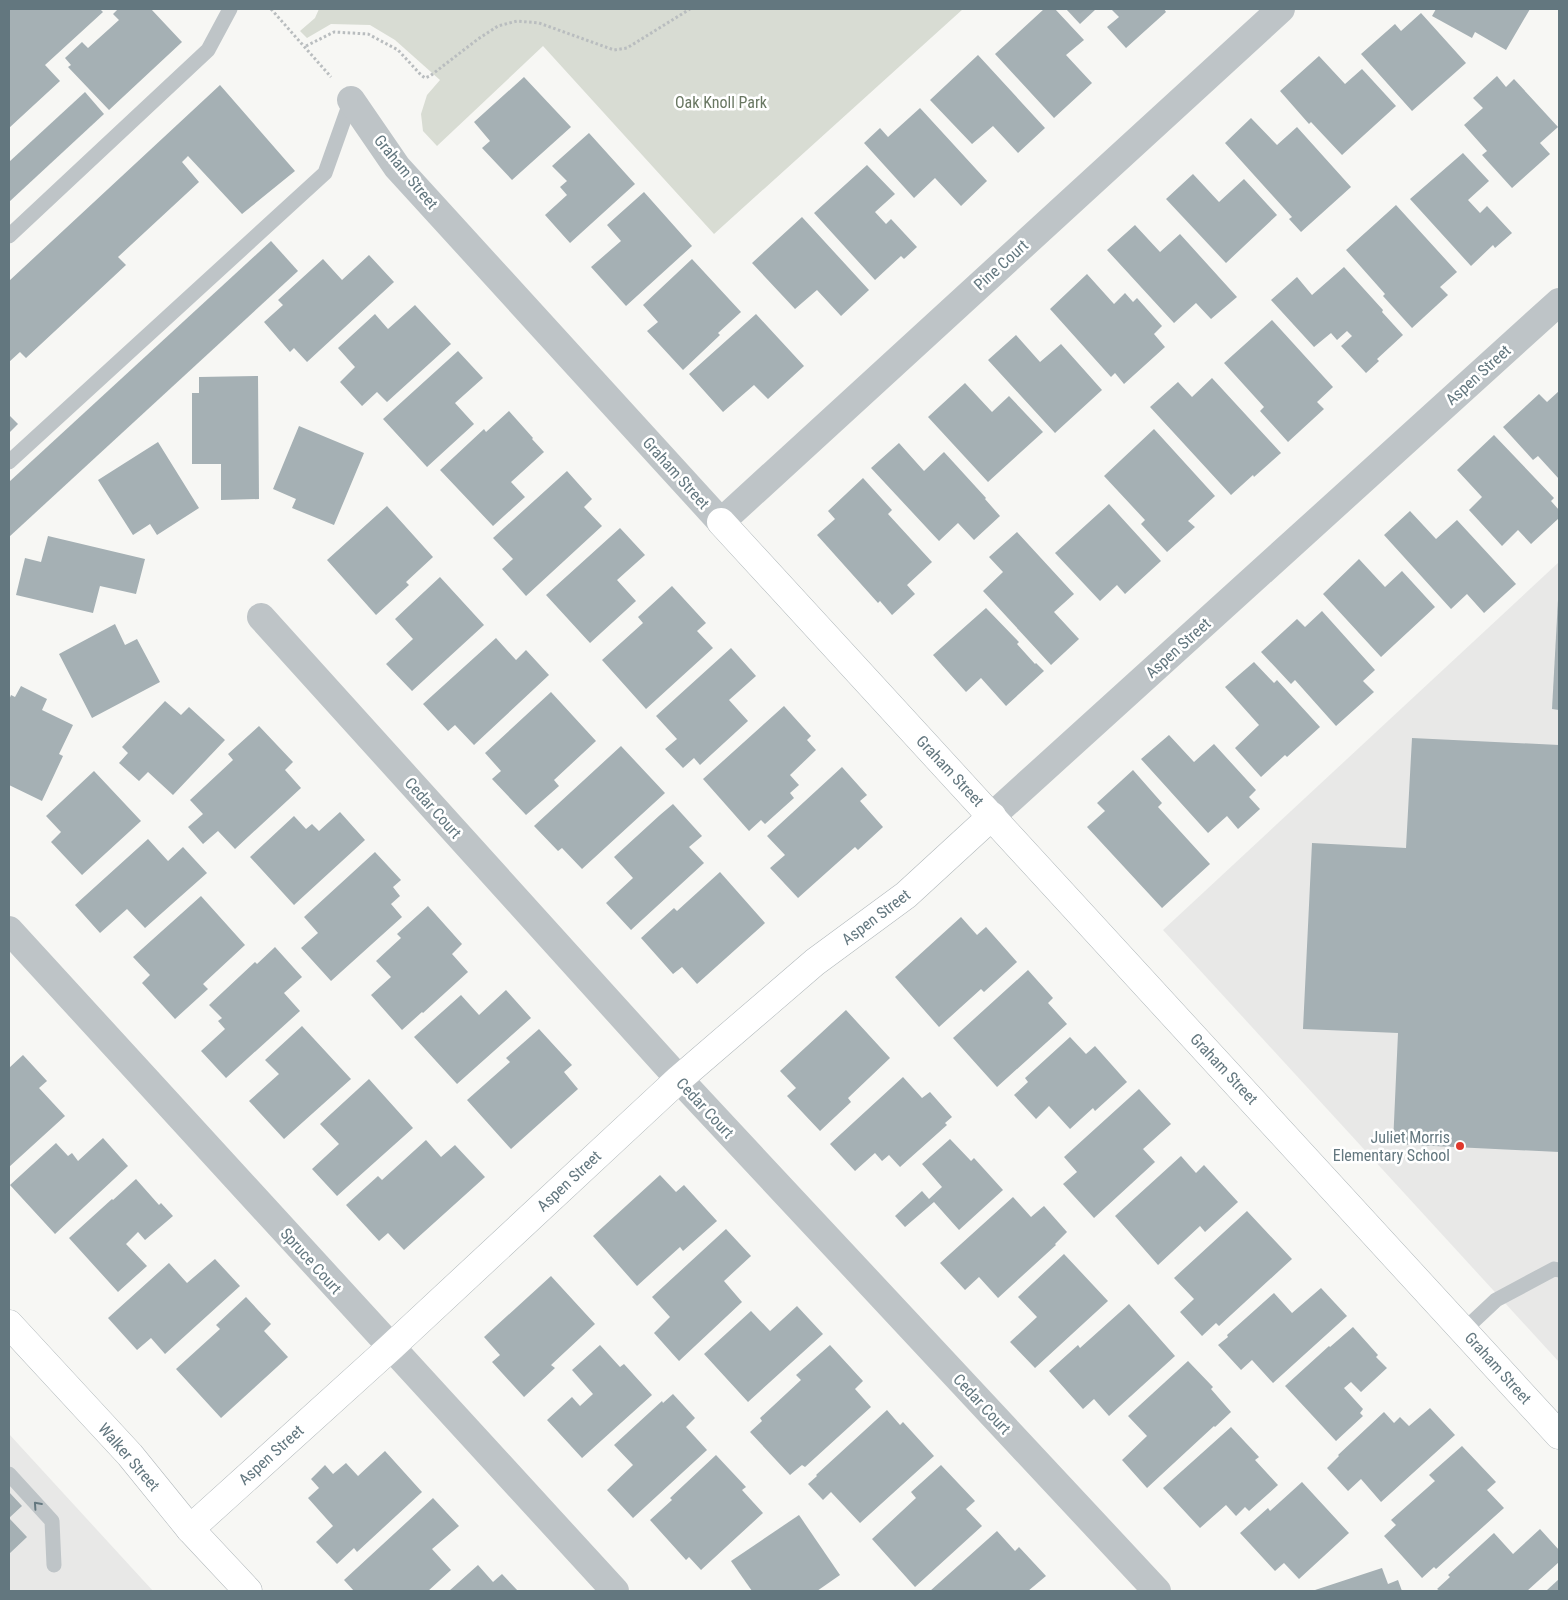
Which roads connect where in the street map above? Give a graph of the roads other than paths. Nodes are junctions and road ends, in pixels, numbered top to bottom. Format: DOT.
graph roads {
  1 [pos="230,9"];
  2 [pos="1281,9"];
  3 [pos="351,100"];
  4 [pos="9,236"];
  5 [pos="1559,302"];
  6 [pos="9,462"];
  7 [pos="721,522"];
  8 [pos="261,617"];
  9 [pos="992,816"];
  10 [pos="9,930"];
  11 [pos="678,1079"];
  12 [pos="1557,1273"];
  13 [pos="9,1324"];
  14 [pos="1464,1330"];
  15 [pos="390,1348"];
  16 [pos="1559,1435"];
  17 [pos="9,1474"];
  18 [pos="190,1529"];
  19 [pos="54,1566"];
  20 [pos="248,1591"];
  21 [pos="615,1591"];
  22 [pos="1157,1591"];
  1 -- 4 [label="lane"];
  2 -- 7 [label="street, Pine Court"];
  3 -- 6 [label="lane"];
  3 -- 7 [label="street, Graham Street"];
  5 -- 9 [label="street, Aspen Street"];
  7 -- 9 [label="street, Graham Street"];
  8 -- 11 [label="street, Cedar Court"];
  9 -- 11 [label="street, Aspen Street"];
  9 -- 14 [label="street, Graham Street"];
  10 -- 15 [label="street, Spruce Court"];
  11 -- 15 [label="street, Aspen Street"];
  11 -- 22 [label="street, Cedar Court"];
  12 -- 14 [label="lane"];
  13 -- 18 [label="street, Walker Street"];
  14 -- 16 [label="street, Graham Street"];
  15 -- 18 [label="street, Aspen Street"];
  15 -- 21 [label="street, Spruce Court"];
  19 -- 17 [label="lane, one-way"];
  18 -- 20 [label="street, Walker Street"];
}
